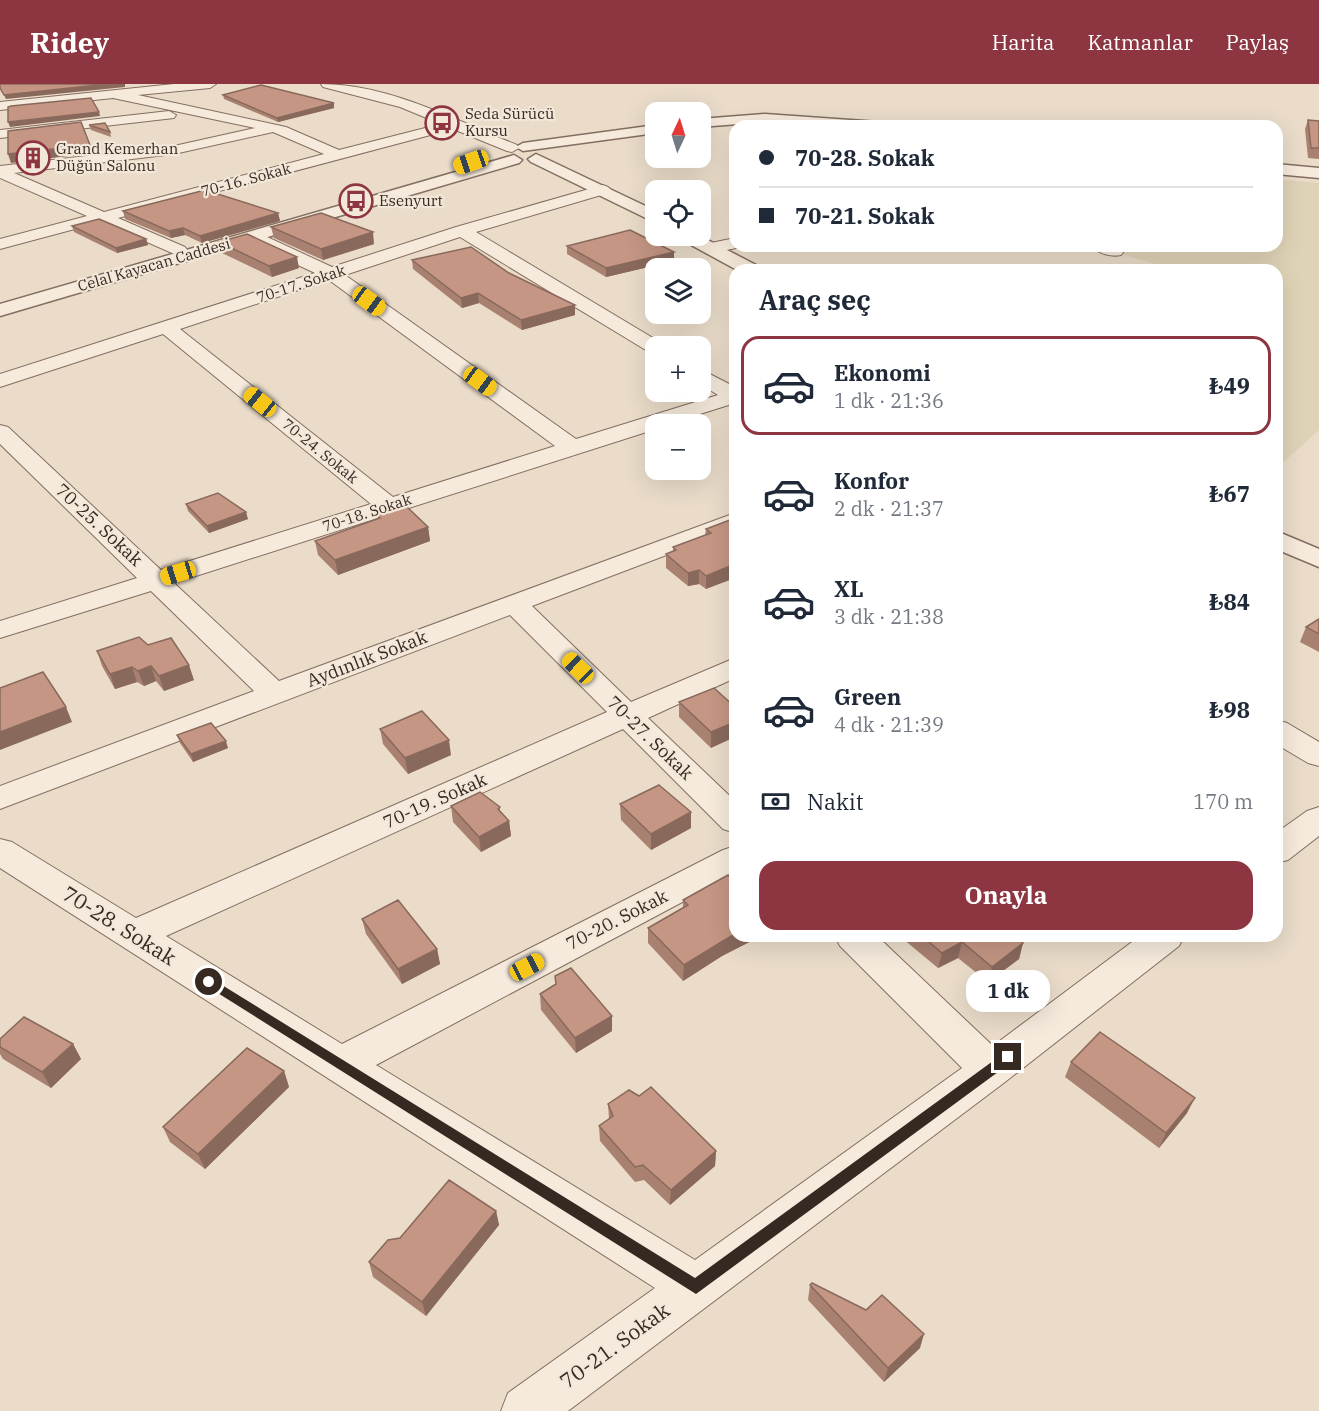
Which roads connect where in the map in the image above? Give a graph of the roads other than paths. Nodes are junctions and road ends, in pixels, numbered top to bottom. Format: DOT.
graph roads {
  1 [pos="210,84"];
  2 [pos="327,84"];
  3 [pos="112,94"];
  4 [pos="0,106"];
  5 [pos="197,112"];
  6 [pos="739,120"];
  7 [pos="794,120"];
  8 [pos="729,121"];
  9 [pos="711,122"];
  10 [pos="456,124"];
  11 [pos="729,126"];
  12 [pos="273,128"];
  13 [pos="711,129"];
  14 [pos="645,131"];
  15 [pos="0,134"];
  16 [pos="645,139"];
  17 [pos="174,150"];
  18 [pos="514,151"];
  19 [pos="338,155"];
  20 [pos="540,157"];
  21 [pos="1283,164"];
  22 [pos="1319,167"];
  23 [pos="1283,170"];
  24 [pos="0,171"];
  25 [pos="1319,173"];
  26 [pos="28,185"];
  27 [pos="603,190"];
  28 [pos="0,192"];
  29 [pos="645,212"];
  30 [pos="103,218"];
  31 [pos="462,231"];
  32 [pos="252,237"];
  33 [pos="0,244"];
  34 [pos="729,244"];
  35 [pos="708,246"];
  36 [pos="712,248"];
  37 [pos="179,251"];
  38 [pos="740,264"];
  39 [pos="332,274"];
  40 [pos="0,302"];
  41 [pos="0,310"];
  42 [pos="167,328"];
  43 [pos="645,341"];
  44 [pos="0,381"];
  45 [pos="711,382"];
  46 [pos="729,392"];
  47 [pos="729,398"];
  48 [pos="0,432"];
  49 [pos="573,448"];
  50 [pos="388,506"];
  51 [pos="729,522"];
  52 [pos="1283,542"];
  53 [pos="1319,559"];
  54 [pos="157,580"];
  55 [pos="514,604"];
  56 [pos="0,630"];
  57 [pos="729,670"];
  58 [pos="275,694"];
  59 [pos="626,715"];
  60 [pos="1283,734"];
  61 [pos="1319,756"];
  62 [pos="0,798"];
  63 [pos="729,815"];
  64 [pos="1319,819"];
  65 [pos="1283,846"];
  66 [pos="0,851"];
  67 [pos="729,862"];
  68 [pos="134,935"];
  69 [pos="859,942"];
  70 [pos="1158,942"];
  71 [pos="340,1064"];
  72 [pos="991,1070"];
  73 [pos="696,1287"];
  74 [pos="526,1411"];
  1 -- 3 [label="street"];
  2 -- 10 [label="street"];
  3 -- 4 [label="street"];
  3 -- 5 [label="street"];
  5 -- 12 [label="street"];
  5 -- 15 [label="street"];
  6 -- 7 [label="street"];
  8 -- 9 [label="street"];
  10 -- 18 [label="street"];
  10 -- 19 [label="street, 70-16. Sokak"];
  11 -- 13 [label="street"];
  12 -- 17 [label="street"];
  12 -- 19 [label="street"];
  14 -- 18 [label="street"];
  16 -- 20 [label="street"];
  17 -- 24 [label="street"];
  17 -- 26 [label="street"];
  18 -- 20 [label="street"];
  18 -- 32 [label="street, Celal Kayacan Caddesi"];
  18 -- 37 [label="street, Celal Kayacan Caddesi"];
  19 -- 30 [label="street, 70-16. Sokak"];
  20 -- 27 [label="street"];
  21 -- 22 [label="street"];
  23 -- 25 [label="street"];
  24 -- 26 [label="street"];
  26 -- 28 [label="street"];
  26 -- 30 [label="street"];
  27 -- 29 [label="street"];
  27 -- 31 [label="street, 70-17. Sokak"];
  30 -- 33 [label="street, 70-16. Sokak"];
  30 -- 37 [label="street"];
  31 -- 39 [label="street, 70-17. Sokak"];
  31 -- 43 [label="street"];
  32 -- 39 [label="street"];
  32 -- 41 [label="street, Celal Kayacan Caddesi"];
  34 -- 36 [label="street"];
  35 -- 36 [label="street"];
  36 -- 38 [label="street"];
  37 -- 40 [label="street, Celal Kayacan Caddesi"];
  39 -- 42 [label="street, 70-17. Sokak"];
  39 -- 49 [label="street"];
  42 -- 44 [label="street, 70-17. Sokak"];
  42 -- 50 [label="street, 70-24. Sokak"];
  45 -- 46 [label="street"];
  47 -- 49 [label="street, 70-18. Sokak"];
  48 -- 54 [label="street, 70-25. Sokak"];
  49 -- 50 [label="street, 70-18. Sokak"];
  50 -- 54 [label="street, 70-18. Sokak"];
  51 -- 55 [label="street, Aydınlık Sokak"];
  52 -- 53 [label="street"];
  54 -- 56 [label="street, 70-18. Sokak"];
  54 -- 58 [label="street, 70-25. Sokak"];
  55 -- 58 [label="street, Aydınlık Sokak"];
  55 -- 59 [label="street, 70-27. Sokak"];
  57 -- 59 [label="street, 70-19. Sokak"];
  58 -- 62 [label="street, Aydınlık Sokak"];
  59 -- 63 [label="street, 70-27. Sokak"];
  59 -- 68 [label="street, 70-19. Sokak"];
  60 -- 61 [label="street"];
  64 -- 65 [label="street"];
  66 -- 68 [label="street, 70-28. Sokak"];
  67 -- 71 [label="street, 70-20. Sokak"];
  68 -- 71 [label="street, 70-28. Sokak"];
  69 -- 72 [label="street"];
  70 -- 72 [label="street, 70-21. Sokak"];
  71 -- 73 [label="street, 70-28. Sokak"];
  72 -- 73 [label="street, 70-21. Sokak"];
  73 -- 74 [label="street, 70-21. Sokak"];
}
